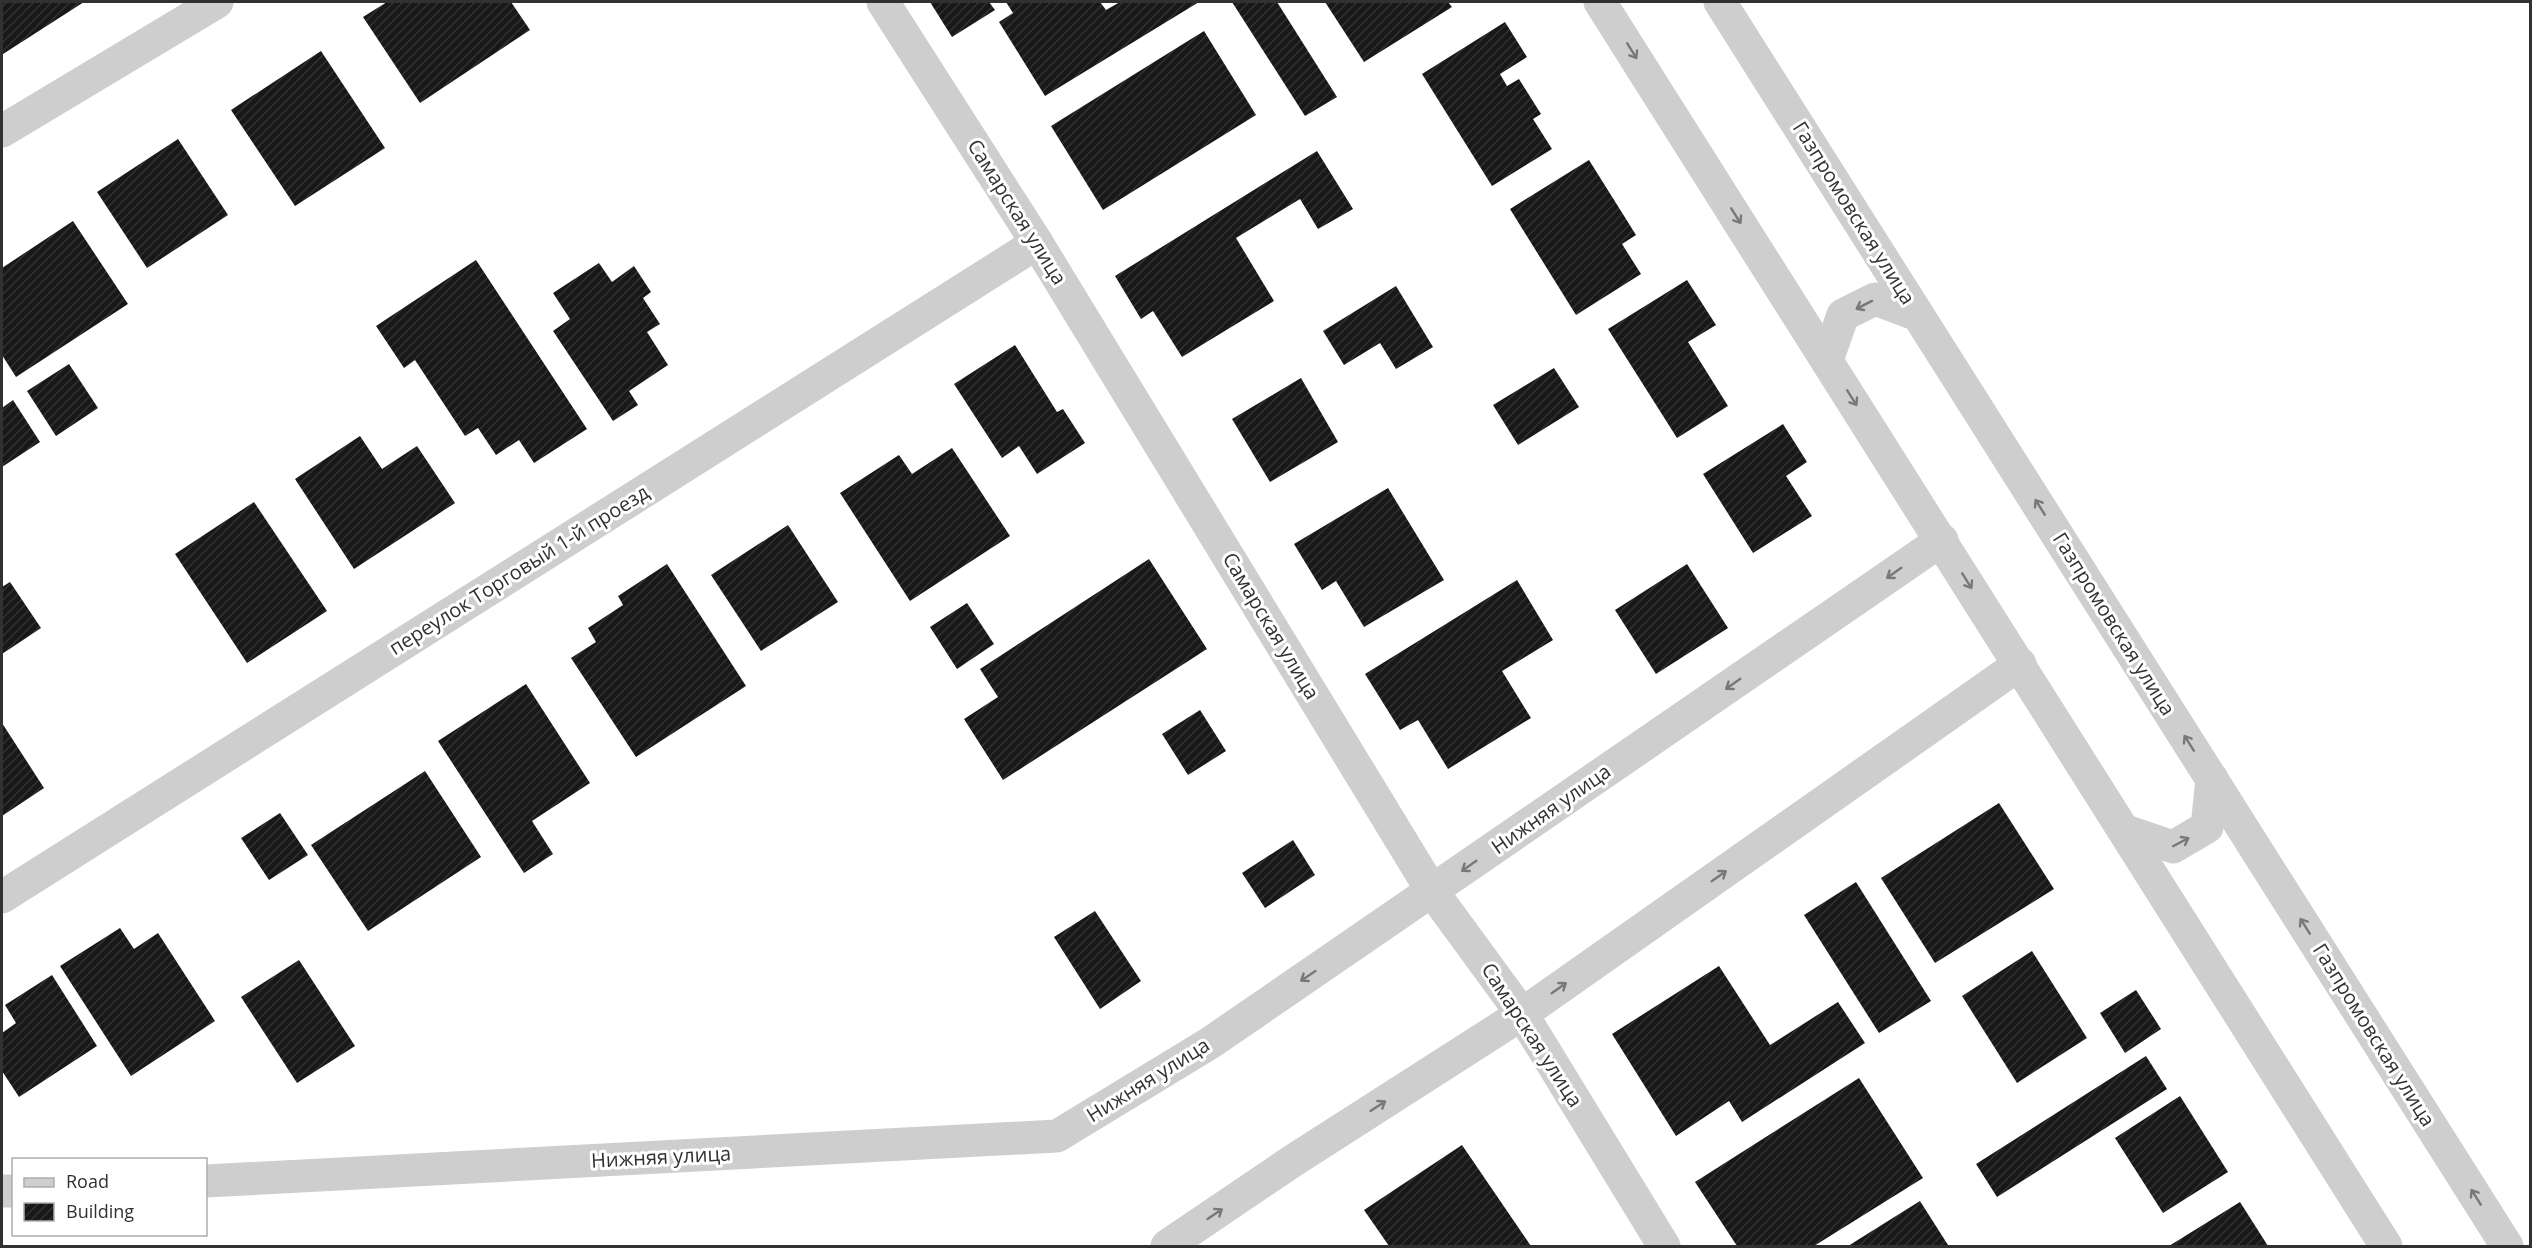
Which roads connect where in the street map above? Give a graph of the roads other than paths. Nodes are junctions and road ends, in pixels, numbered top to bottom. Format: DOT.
graph roads {
  1 [pos="217,2"];
  2 [pos="883,2"];
  3 [pos="1600,2"];
  4 [pos="1720,2"];
  5 [pos="2,131"];
  6 [pos="1037,243"];
  7 [pos="1918,315"];
  8 [pos="1827,360"];
  9 [pos="1942,540"];
  10 [pos="2020,664"];
  11 [pos="2212,779"];
  12 [pos="2126,831"];
  13 [pos="1432,891"];
  14 [pos="2,897"];
  15 [pos="1522,1014"];
  16 [pos="207,1181"];
  17 [pos="1167,1246"];
  18 [pos="1664,1246"];
  19 [pos="2386,1246"];
  20 [pos="2507,1246"];
  1 -- 5 [label="street"];
  2 -- 6 [label="street, Самарская улица"];
  3 -- 8 [label="street, one-way"];
  4 -- 7 [label="street, Газпромовская улица"];
  6 -- 13 [label="street, Самарская улица"];
  6 -- 14 [label="street, переулок Торговый 1-й проезд"];
  7 -- 8 [label="street, one-way"];
  11 -- 7 [label="street, Газпромовская улица, one-way"];
  8 -- 9 [label="street, one-way"];
  9 -- 10 [label="street, one-way"];
  9 -- 13 [label="street, Нижняя улица, one-way"];
  10 -- 12 [label="street"];
  15 -- 10 [label="street, one-way"];
  12 -- 11 [label="street, one-way"];
  20 -- 11 [label="street, Газпромовская улица, one-way"];
  12 -- 19 [label="street"];
  13 -- 15 [label="street, Самарская улица"];
  13 -- 16 [label="street, Нижняя улица, one-way"];
  17 -- 15 [label="street, one-way"];
  15 -- 18 [label="street, Самарская улица"];
}
